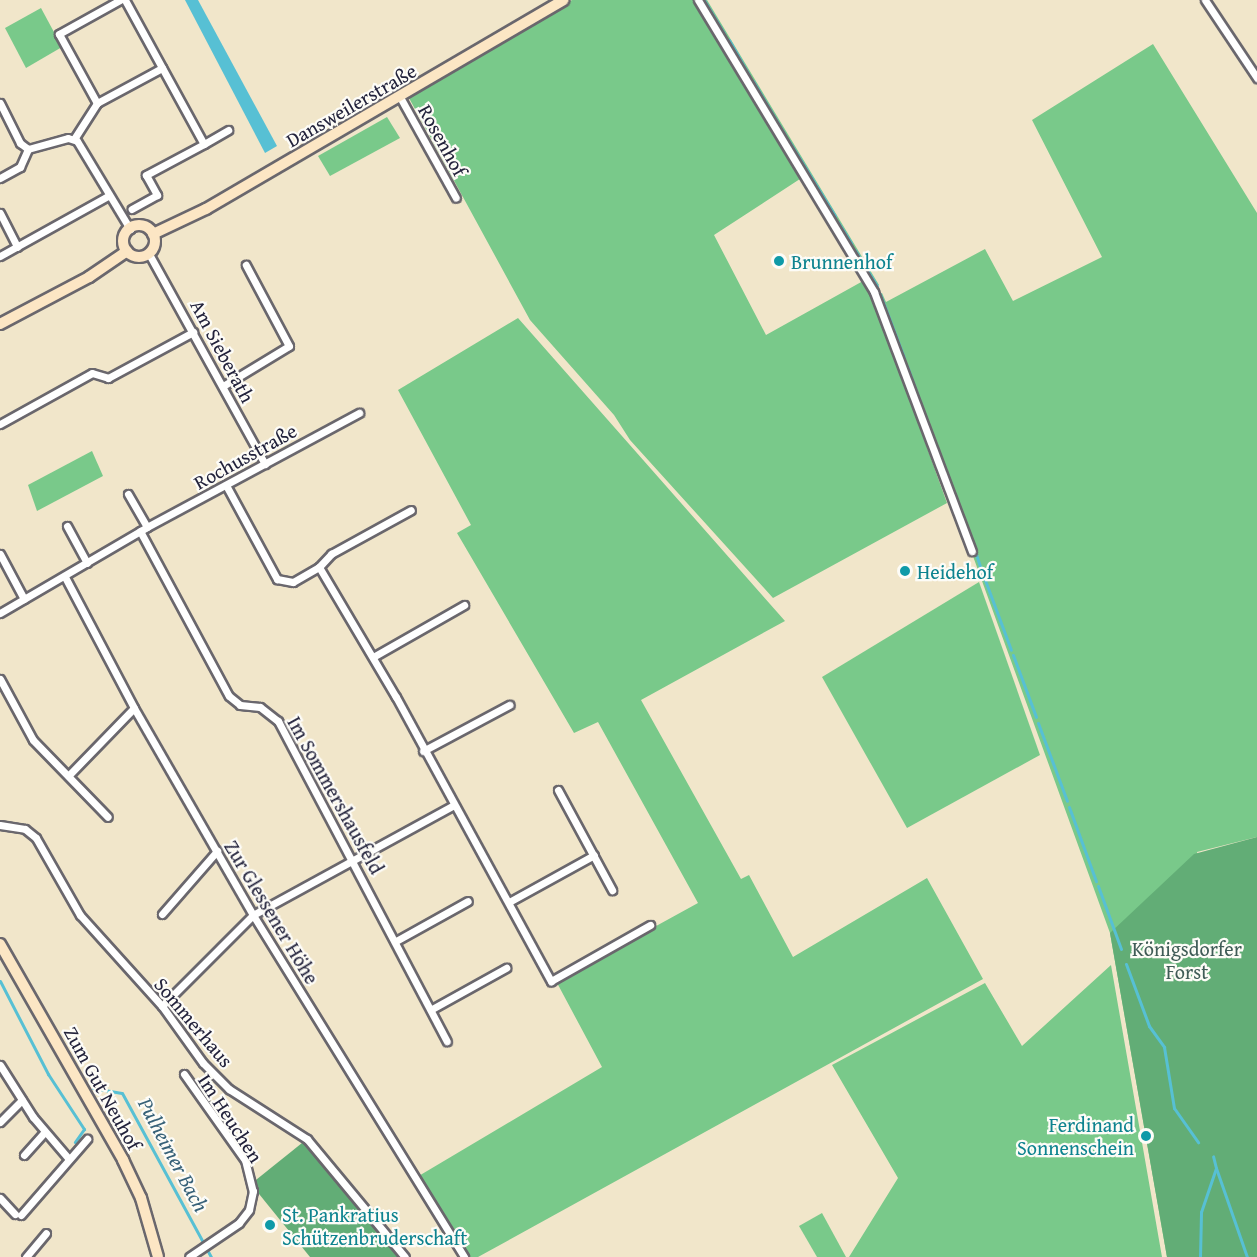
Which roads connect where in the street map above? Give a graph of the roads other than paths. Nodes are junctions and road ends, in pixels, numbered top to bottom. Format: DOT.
graph roads {
  1 [pos="120,0"];
  2 [pos="125,0"];
  3 [pos="563,0"];
  4 [pos="698,0"];
  5 [pos="1205,0"];
  6 [pos="162,68"];
  7 [pos="1257,78"];
  8 [pos="400,97"];
  9 [pos="0,103"];
  10 [pos="97,103"];
  11 [pos="228,130"];
  12 [pos="74,139"];
  13 [pos="204,144"];
  14 [pos="28,149"];
  15 [pos="0,178"];
  16 [pos="108,196"];
  17 [pos="456,198"];
  18 [pos="132,209"];
  19 [pos="0,213"];
  20 [pos="130,229"];
  21 [pos="153,234"];
  22 [pos="17,246"];
  23 [pos="127,251"];
  24 [pos="149,254"];
  25 [pos="0,256"];
  26 [pos="246,265"];
  27 [pos="0,324"];
  28 [pos="193,332"];
  29 [pos="223,386"];
  30 [pos="359,413"];
  31 [pos="0,424"];
  32 [pos="265,464"];
  33 [pos="227,486"];
  34 [pos="128,494"];
  35 [pos="411,510"];
  36 [pos="67,526"];
  37 [pos="147,527"];
  38 [pos="140,531"];
  39 [pos="972,551"];
  40 [pos="0,554"];
  41 [pos="87,563"];
  42 [pos="320,567"];
  43 [pos="65,577"];
  44 [pos="24,599"];
  45 [pos="464,605"];
  46 [pos="0,613"];
  47 [pos="373,657"];
  48 [pos="0,679"];
  49 [pos="509,705"];
  50 [pos="134,708"];
  51 [pos="423,751"];
  52 [pos="69,775"];
  53 [pos="558,790"];
  54 [pos="453,805"];
  55 [pos="108,817"];
  56 [pos="0,825"];
  57 [pos="217,851"];
  58 [pos="594,855"];
  59 [pos="354,861"];
  60 [pos="612,890"];
  61 [pos="468,901"];
  62 [pos="509,903"];
  63 [pos="162,914"];
  64 [pos="253,915"];
  65 [pos="650,925"];
  66 [pos="396,941"];
  67 [pos="0,944"];
  68 [pos="506,968"];
  69 [pos="162,1006"];
  70 [pos="432,1009"];
  71 [pos="447,1041"];
  72 [pos="1,1068"];
  73 [pos="184,1074"];
  74 [pos="22,1100"];
  75 [pos="0,1122"];
  76 [pos="45,1132"];
  77 [pos="87,1139"];
  78 [pos="24,1155"];
  79 [pos="68,1158"];
  80 [pos="0,1198"];
  81 [pos="46,1233"];
  82 [pos="26,1257"];
  83 [pos="158,1257"];
  84 [pos="189,1257"];
  85 [pos="405,1257"];
  86 [pos="464,1257"];
  1 -- 10 [label="street"];
  2 -- 6 [label="street"];
  3 -- 8 [label="main road, Dansweilerstraße"];
  4 -- 39 [label="street"];
  5 -- 7 [label="street"];
  6 -- 10 [label="street"];
  6 -- 13 [label="street"];
  8 -- 17 [label="street, Rosenhof"];
  8 -- 21 [label="main road, Dansweilerstraße"];
  9 -- 14 [label="street"];
  10 -- 12 [label="street"];
  11 -- 13 [label="street"];
  12 -- 14 [label="street"];
  12 -- 16 [label="street"];
  13 -- 18 [label="street"];
  14 -- 15 [label="street"];
  16 -- 20 [label="street"];
  16 -- 22 [label="street"];
  19 -- 22 [label="street"];
  20 -- 21 [label="main road"];
  20 -- 23 [label="main road"];
  21 -- 24 [label="main road"];
  22 -- 25 [label="street"];
  23 -- 24 [label="main road"];
  23 -- 27 [label="main road"];
  24 -- 28 [label="street, Am Sieberath"];
  26 -- 29 [label="street"];
  28 -- 29 [label="street, Am Sieberath"];
  28 -- 31 [label="street"];
  29 -- 32 [label="street, Am Sieberath"];
  30 -- 32 [label="street, Rochusstraße"];
  32 -- 33 [label="street, Rochusstraße"];
  33 -- 37 [label="street, Rochusstraße"];
  33 -- 42 [label="street"];
  34 -- 37 [label="street"];
  35 -- 42 [label="street"];
  36 -- 41 [label="street"];
  37 -- 38 [label="street, Rochusstraße"];
  38 -- 41 [label="street, Rochusstraße"];
  38 -- 59 [label="street, Im Sommershausfeld"];
  40 -- 44 [label="street"];
  41 -- 43 [label="street, Rochusstraße"];
  42 -- 47 [label="street"];
  43 -- 44 [label="street, Rochusstraße"];
  43 -- 50 [label="street, Zur Glessener Höhe"];
  44 -- 46 [label="street, Rochusstraße"];
  45 -- 47 [label="street"];
  47 -- 51 [label="street"];
  48 -- 52 [label="street"];
  49 -- 51 [label="street"];
  50 -- 52 [label="street"];
  50 -- 57 [label="street, Zur Glessener Höhe"];
  51 -- 54 [label="street"];
  52 -- 55 [label="street"];
  53 -- 58 [label="street"];
  54 -- 59 [label="street"];
  54 -- 62 [label="street"];
  56 -- 69 [label="street, Sommerhaus"];
  57 -- 63 [label="street"];
  57 -- 64 [label="street, Zur Glessener Höhe"];
  58 -- 60 [label="street"];
  58 -- 62 [label="street"];
  59 -- 64 [label="street"];
  59 -- 66 [label="street, Im Sommershausfeld"];
  61 -- 66 [label="street"];
  62 -- 65 [label="street"];
  64 -- 69 [label="street"];
  64 -- 86 [label="street, Zur Glessener Höhe"];
  66 -- 70 [label="street, Im Sommershausfeld"];
  67 -- 83 [label="main road, Zum Gut Neuhof"];
  68 -- 70 [label="street"];
  69 -- 85 [label="street, Sommerhaus"];
  70 -- 71 [label="street, Im Sommershausfeld"];
  72 -- 74 [label="street"];
  73 -- 84 [label="street, Im Heuchen"];
  74 -- 75 [label="street"];
  74 -- 76 [label="street"];
  76 -- 78 [label="street"];
  76 -- 79 [label="street"];
  77 -- 79 [label="street"];
  79 -- 80 [label="street"];
  81 -- 82 [label="street"];
}
